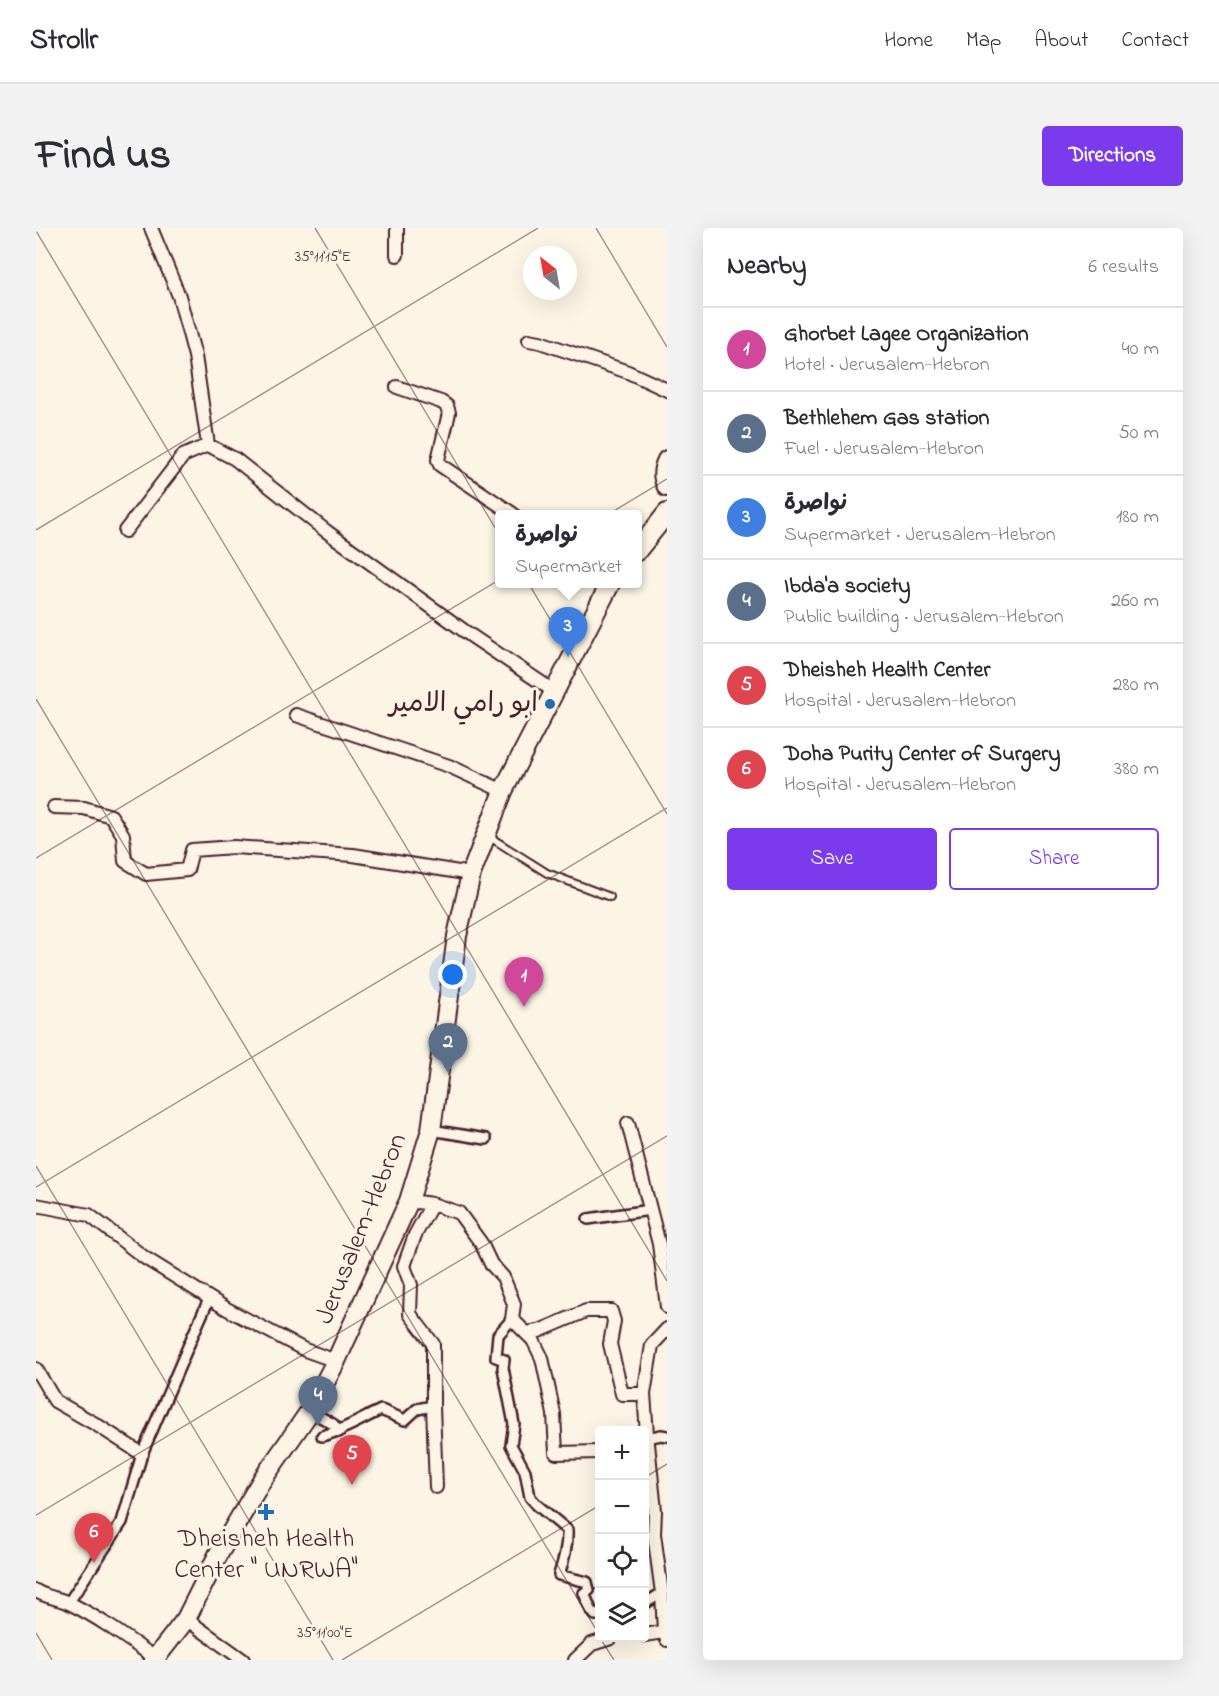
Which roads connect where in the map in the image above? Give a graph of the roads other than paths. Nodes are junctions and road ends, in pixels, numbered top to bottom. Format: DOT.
graph roads {
  1 [pos="151,228"];
  2 [pos="397,228"];
  3 [pos="397,255"];
  4 [pos="529,340"];
  5 [pos="397,387"];
  6 [pos="667,390"];
  7 [pos="208,445"];
  8 [pos="667,460"];
  9 [pos="667,487"];
  10 [pos="507,510"];
  11 [pos="667,513"];
  12 [pos="660,528"];
  13 [pos="124,531"];
  14 [pos="642,546"];
  15 [pos="608,588"];
  16 [pos="555,692"];
  17 [pos="296,715"];
  18 [pos="503,791"];
  19 [pos="54,807"];
  20 [pos="486,835"];
  21 [pos="471,874"];
  22 [pos="610,897"];
  23 [pos="628,1123"];
  24 [pos="431,1130"];
  25 [pos="486,1139"];
  26 [pos="409,1201"];
  27 [pos="432,1204"];
  28 [pos="36,1205"];
  29 [pos="650,1210"];
  30 [pos="588,1219"];
  31 [pos="209,1299"];
  32 [pos="667,1307"];
  33 [pos="512,1319"];
  34 [pos="667,1329"];
  35 [pos="526,1333"];
  36 [pos="336,1361"];
  37 [pos="36,1369"];
  38 [pos="644,1394"];
  39 [pos="433,1406"];
  40 [pos="310,1411"];
  41 [pos="646,1426"];
  42 [pos="339,1432"];
  43 [pos="322,1436"];
  44 [pos="649,1436"];
  45 [pos="667,1437"];
  46 [pos="595,1452"];
  47 [pos="142,1454"];
  48 [pos="649,1461"];
  49 [pos="436,1487"];
  50 [pos="662,1593"];
  51 [pos="38,1594"];
  52 [pos="649,1601"];
  53 [pos="69,1602"];
  54 [pos="595,1615"];
  55 [pos="186,1619"];
  56 [pos="649,1635"];
  57 [pos="665,1636"];
  58 [pos="598,1642"];
  59 [pos="154,1659"];
  60 [pos="243,1660"];
  61 [pos="575,1660"];
  1 -- 7 [label="street"];
  2 -- 3 [label="street"];
  4 -- 6 [label="street"];
  5 -- 10 [label="street"];
  7 -- 13 [label="street"];
  7 -- 16 [label="street"];
  8 -- 9 [label="main road"];
  11 -- 12 [label="main road"];
  12 -- 14 [label="main road"];
  15 -- 16 [label="main road, Jerusalem-Hebron"];
  16 -- 18 [label="main road, Jerusalem-Hebron"];
  17 -- 18 [label="street"];
  18 -- 20 [label="main road, Jerusalem-Hebron"];
  19 -- 21 [label="street"];
  20 -- 21 [label="main road, Jerusalem-Hebron"];
  20 -- 22 [label="lane"];
  21 -- 24 [label="main road, Jerusalem-Hebron"];
  23 -- 29 [label="street"];
  24 -- 25 [label="street"];
  24 -- 26 [label="main road, Jerusalem-Hebron"];
  26 -- 27 [label="street"];
  26 -- 36 [label="main road, Jerusalem-Hebron"];
  27 -- 33 [label="street"];
  27 -- 39 [label="street"];
  28 -- 31 [label="street"];
  29 -- 30 [label="street"];
  29 -- 32 [label="street"];
  31 -- 36 [label="street"];
  31 -- 47 [label="street"];
  33 -- 35 [label="street"];
  33 -- 54 [label="street"];
  34 -- 38 [label="street"];
  35 -- 38 [label="street"];
  35 -- 46 [label="street"];
  36 -- 40 [label="main road, Jerusalem-Hebron"];
  37 -- 47 [label="street"];
  38 -- 41 [label="street"];
  39 -- 42 [label="street"];
  39 -- 49 [label="street"];
  40 -- 42 [label="street"];
  40 -- 55 [label="main road, Jerusalem-Hebron"];
  42 -- 43 [label="street"];
  44 -- 45 [label="street"];
  47 -- 53 [label="street"];
  48 -- 50 [label="street"];
  50 -- 52 [label="street"];
  50 -- 57 [label="street"];
  51 -- 53 [label="street"];
  53 -- 59 [label="street"];
  55 -- 59 [label="main road, Jerusalem-Hebron"];
  55 -- 60 [label="street"];
  56 -- 57 [label="street"];
  58 -- 61 [label="street"];
}
